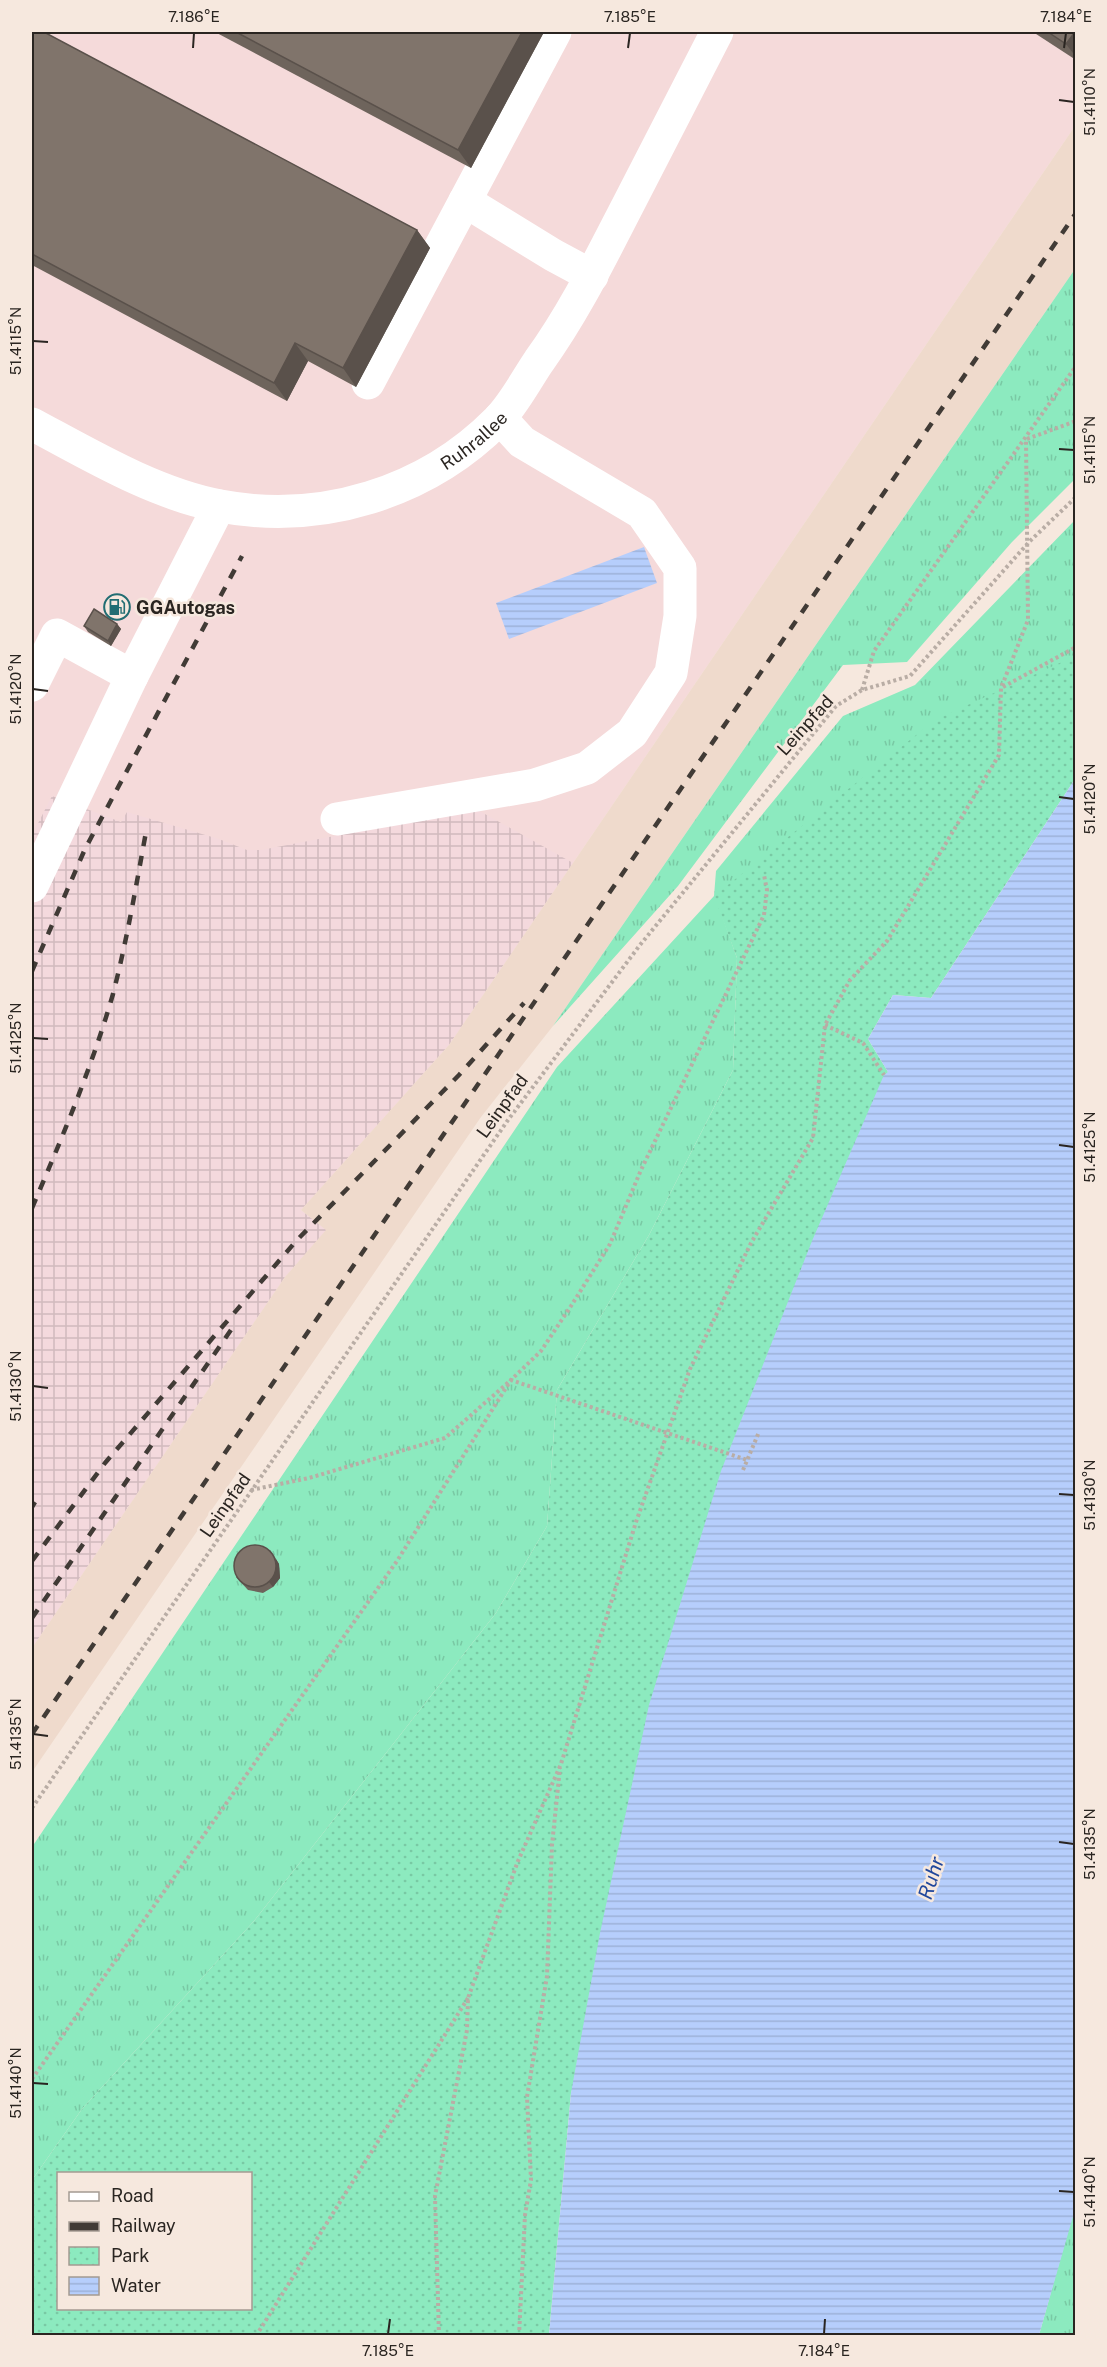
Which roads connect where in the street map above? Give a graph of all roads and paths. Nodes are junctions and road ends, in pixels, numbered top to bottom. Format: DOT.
graph roads {
  1 [pos="555,32"];
  2 [pos="717,32"];
  3 [pos="465,201"];
  4 [pos="592,276"];
  5 [pos="1076,366"];
  6 [pos="368,383"];
  7 [pos="500,418"];
  8 [pos="1076,421"];
  9 [pos="32,424"];
  10 [pos="1026,440"];
  11 [pos="1076,497"];
  12 [pos="219,506"];
  13 [pos="1029,542"];
  14 [pos="1076,647"];
  15 [pos="132,676"];
  16 [pos="32,685"];
  17 [pos="1002,688"];
  18 [pos="862,690"];
  19 [pos="337,819"];
  20 [pos="764,875"];
  21 [pos="32,886"];
  22 [pos="825,1025"];
  23 [pos="884,1075"];
  24 [pos="511,1380"];
  25 [pos="667,1432"];
  26 [pos="759,1432"];
  27 [pos="747,1460"];
  28 [pos="743,1470"];
  29 [pos="251,1490"];
  30 [pos="561,1764"];
  31 [pos="32,1808"];
  32 [pos="468,1998"];
  33 [pos="32,2079"];
  34 [pos="256,2336"];
  35 [pos="439,2336"];
  36 [pos="519,2336"];
  1 -- 3 [label="street"];
  2 -- 4 [label="street, Ruhrallee"];
  3 -- 4 [label="street"];
  3 -- 6 [label="street"];
  4 -- 7 [label="street, Ruhrallee"];
  5 -- 10 [label="path"];
  7 -- 12 [label="street, Ruhrallee"];
  7 -- 19 [label="street"];
  8 -- 10 [label="path"];
  9 -- 12 [label="street, Ruhrallee"];
  10 -- 13 [label="path"];
  10 -- 18 [label="path"];
  11 -- 13 [label="path, Leinpfad"];
  12 -- 15 [label="street"];
  13 -- 17 [label="path"];
  13 -- 18 [label="path, Leinpfad"];
  14 -- 17 [label="path"];
  15 -- 16 [label="street"];
  15 -- 21 [label="street"];
  17 -- 22 [label="path"];
  18 -- 29 [label="path, Leinpfad"];
  20 -- 24 [label="path"];
  22 -- 23 [label="path"];
  22 -- 25 [label="path"];
  24 -- 25 [label="path"];
  24 -- 29 [label="path"];
  24 -- 33 [label="path"];
  25 -- 27 [label="path"];
  25 -- 30 [label="path"];
  26 -- 27 [label="path"];
  27 -- 28 [label="path"];
  29 -- 31 [label="path, Leinpfad"];
  30 -- 32 [label="path"];
  30 -- 36 [label="path"];
  32 -- 34 [label="path"];
  32 -- 35 [label="path"];
}
